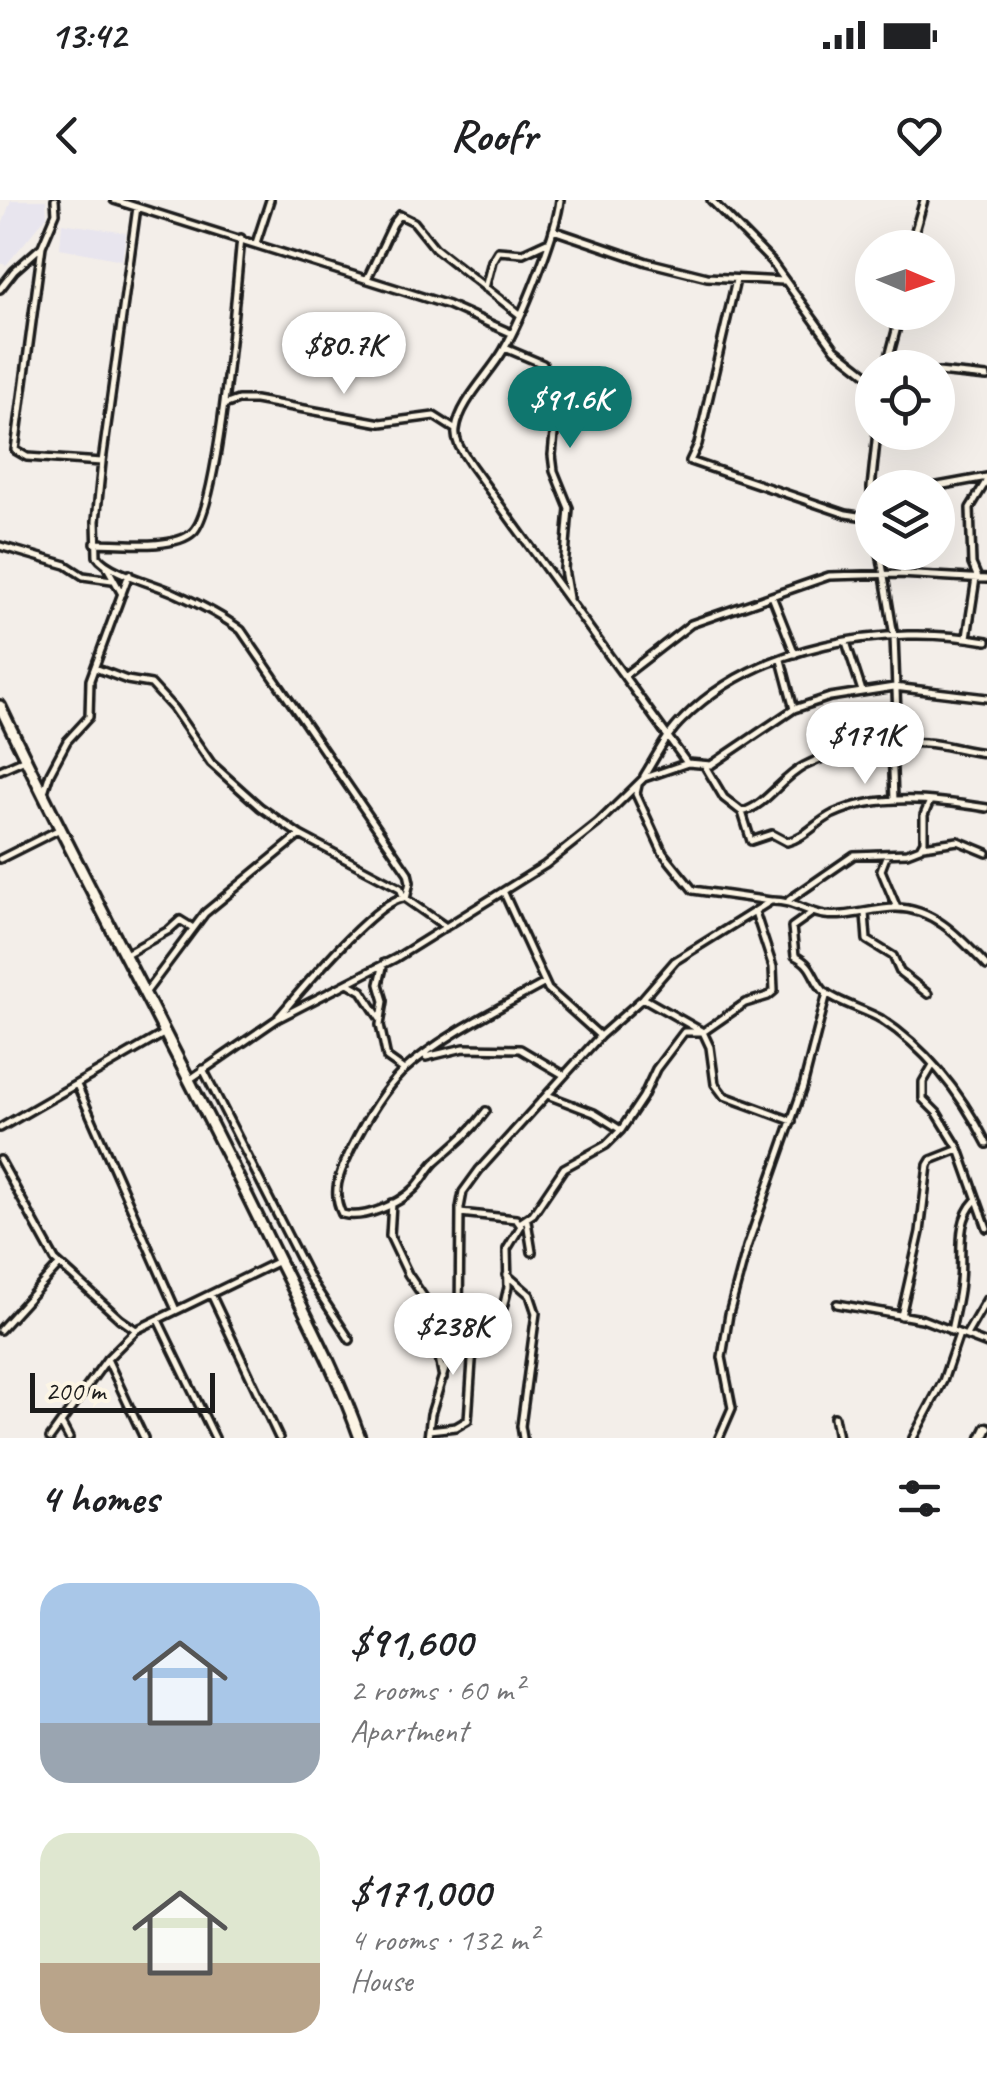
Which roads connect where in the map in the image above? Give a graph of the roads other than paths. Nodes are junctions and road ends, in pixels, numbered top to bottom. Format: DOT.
graph roads {
  1 [pos="55,200"];
  2 [pos="114,200"];
  3 [pos="270,200"];
  4 [pos="560,200"];
  5 [pos="712,200"];
  6 [pos="924,200"];
  7 [pos="136,206"];
  8 [pos="553,230"];
  9 [pos="915,230"];
  10 [pos="241,238"];
  11 [pos="550,240"];
  12 [pos="256,243"];
  13 [pos="42,246"];
  14 [pos="368,279"];
  15 [pos="736,280"];
  16 [pos="785,281"];
  17 [pos="485,288"];
  18 [pos="0,289"];
  19 [pos="519,314"];
  20 [pos="511,333"];
  21 [pos="505,348"];
  22 [pos="855,364"];
  23 [pos="955,374"];
  24 [pos="987,377"];
  25 [pos="224,404"];
  26 [pos="456,430"];
  27 [pos="102,462"];
  28 [pos="987,478"];
  29 [pos="955,483"];
  30 [pos="855,515"];
  31 [pos="95,543"];
  32 [pos="0,546"];
  33 [pos="107,567"];
  34 [pos="885,570"];
  35 [pos="129,574"];
  36 [pos="886,574"];
  37 [pos="977,578"];
  38 [pos="987,579"];
  39 [pos="112,580"];
  40 [pos="122,594"];
  41 [pos="772,596"];
  42 [pos="569,600"];
  43 [pos="894,636"];
  44 [pos="967,637"];
  45 [pos="987,640"];
  46 [pos="846,641"];
  47 [pos="794,654"];
  48 [pos="781,660"];
  49 [pos="95,668"];
  50 [pos="624,676"];
  51 [pos="894,686"];
  52 [pos="862,691"];
  53 [pos="987,698"];
  54 [pos="0,706"];
  55 [pos="794,709"];
  56 [pos="667,738"];
  57 [pos="895,744"];
  58 [pos="987,753"];
  59 [pos="25,758"];
  60 [pos="688,763"];
  61 [pos="705,766"];
  62 [pos="0,770"];
  63 [pos="644,778"];
  64 [pos="42,797"];
  65 [pos="894,800"];
  66 [pos="930,801"];
  67 [pos="987,808"];
  68 [pos="742,812"];
  69 [pos="58,830"];
  70 [pos="300,836"];
  71 [pos="922,846"];
  72 [pos="987,853"];
  73 [pos="887,854"];
  74 [pos="0,860"];
  75 [pos="504,893"];
  76 [pos="404,898"];
  77 [pos="772,901"];
  78 [pos="788,901"];
  79 [pos="897,908"];
  80 [pos="755,911"];
  81 [pos="814,912"];
  82 [pos="865,913"];
  83 [pos="193,928"];
  84 [pos="446,928"];
  85 [pos="124,954"];
  86 [pos="384,964"];
  87 [pos="987,966"];
  88 [pos="348,983"];
  89 [pos="544,983"];
  90 [pos="827,993"];
  91 [pos="928,994"];
  92 [pos="144,995"];
  93 [pos="644,998"];
  94 [pos="277,1019"];
  95 [pos="380,1020"];
  96 [pos="703,1032"];
  97 [pos="165,1033"];
  98 [pos="600,1036"];
  99 [pos="420,1059"];
  100 [pos="933,1065"];
  101 [pos="203,1070"];
  102 [pos="404,1070"];
  103 [pos="564,1075"];
  104 [pos="189,1080"];
  105 [pos="77,1084"];
  106 [pos="547,1095"];
  107 [pos="486,1111"];
  108 [pos="792,1121"];
  109 [pos="0,1128"];
  110 [pos="621,1130"];
  111 [pos="987,1144"];
  112 [pos="959,1149"];
  113 [pos="0,1160"];
  114 [pos="975,1201"];
  115 [pos="392,1203"];
  116 [pos="460,1213"];
  117 [pos="524,1222"];
  118 [pos="987,1228"];
  119 [pos="532,1252"];
  120 [pos="278,1261"];
  121 [pos="59,1265"];
  122 [pos="507,1275"];
  123 [pos="211,1294"];
  124 [pos="987,1299"];
  125 [pos="836,1304"];
  126 [pos="176,1310"];
  127 [pos="901,1316"];
  128 [pos="158,1320"];
  129 [pos="458,1324"];
  130 [pos="480,1324"];
  131 [pos="0,1330"];
  132 [pos="136,1330"];
  133 [pos="951,1331"];
  134 [pos="962,1336"];
  135 [pos="350,1340"];
  136 [pos="987,1344"];
  137 [pos="107,1359"];
  138 [pos="443,1380"];
  139 [pos="834,1417"];
  140 [pos="61,1422"];
  141 [pos="987,1428"];
  142 [pos="429,1430"];
  143 [pos="50,1438"];
  144 [pos="69,1438"];
  145 [pos="144,1438"];
  146 [pos="216,1438"];
  147 [pos="279,1438"];
  148 [pos="360,1438"];
  149 [pos="428,1438"];
  150 [pos="523,1438"];
  151 [pos="720,1438"];
  152 [pos="838,1438"];
  153 [pos="914,1438"];
  154 [pos="982,1438"];
  1 -- 13 [label="street"];
  2 -- 7 [label="street"];
  3 -- 12 [label="street"];
  4 -- 8 [label="street"];
  5 -- 16 [label="street"];
  6 -- 9 [label="street"];
  7 -- 10 [label="street"];
  7 -- 27 [label="street"];
  8 -- 11 [label="street"];
  8 -- 15 [label="street"];
  10 -- 12 [label="street"];
  10 -- 25 [label="street"];
  11 -- 17 [label="street"];
  11 -- 19 [label="street"];
  12 -- 14 [label="street"];
  13 -- 18 [label="street"];
  13 -- 27 [label="street"];
  14 -- 17 [label="street"];
  14 -- 20 [label="street"];
  15 -- 16 [label="street"];
  15 -- 30 [label="street"];
  16 -- 22 [label="street"];
  17 -- 19 [label="street"];
  19 -- 20 [label="street"];
  20 -- 21 [label="street"];
  21 -- 26 [label="street"];
  21 -- 42 [label="street"];
  23 -- 24 [label="street"];
  25 -- 26 [label="street"];
  25 -- 31 [label="street"];
  26 -- 42 [label="street"];
  27 -- 31 [label="street"];
  28 -- 29 [label="street"];
  28 -- 37 [label="street"];
  31 -- 33 [label="street"];
  32 -- 39 [label="street"];
  33 -- 35 [label="street"];
  33 -- 39 [label="street"];
  34 -- 36 [label="street"];
  35 -- 40 [label="street"];
  35 -- 76 [label="street"];
  36 -- 37 [label="street"];
  36 -- 41 [label="street"];
  36 -- 43 [label="street"];
  37 -- 38 [label="street"];
  37 -- 44 [label="street"];
  39 -- 40 [label="street"];
  40 -- 49 [label="street"];
  41 -- 47 [label="street"];
  41 -- 50 [label="street"];
  42 -- 50 [label="street"];
  43 -- 44 [label="street"];
  43 -- 46 [label="street"];
  43 -- 51 [label="street"];
  44 -- 45 [label="street"];
  46 -- 47 [label="street"];
  46 -- 52 [label="street"];
  47 -- 48 [label="street"];
  48 -- 55 [label="street"];
  48 -- 56 [label="street"];
  49 -- 64 [label="street"];
  49 -- 70 [label="street"];
  50 -- 56 [label="street"];
  51 -- 52 [label="street"];
  51 -- 53 [label="street"];
  51 -- 57 [label="street"];
  52 -- 55 [label="street"];
  54 -- 59 [label="highway"];
  55 -- 61 [label="street"];
  56 -- 60 [label="street"];
  56 -- 63 [label="street"];
  57 -- 58 [label="street"];
  57 -- 65 [label="street"];
  57 -- 68 [label="street"];
  59 -- 62 [label="street"];
  59 -- 64 [label="highway"];
  60 -- 61 [label="street"];
  60 -- 63 [label="street"];
  61 -- 68 [label="street"];
  63 -- 75 [label="street"];
  63 -- 77 [label="street"];
  64 -- 69 [label="highway"];
  65 -- 66 [label="street"];
  65 -- 68 [label="street"];
  66 -- 67 [label="street"];
  66 -- 71 [label="street"];
  69 -- 74 [label="street"];
  69 -- 85 [label="highway"];
  70 -- 76 [label="street"];
  70 -- 83 [label="street"];
  71 -- 72 [label="street"];
  71 -- 73 [label="street"];
  73 -- 78 [label="street"];
  73 -- 79 [label="street"];
  75 -- 84 [label="street"];
  75 -- 89 [label="street"];
  76 -- 84 [label="street"];
  76 -- 94 [label="street"];
  77 -- 78 [label="street"];
  77 -- 80 [label="street"];
  78 -- 81 [label="street"];
  79 -- 82 [label="street"];
  79 -- 87 [label="street"];
  80 -- 93 [label="street"];
  80 -- 96 [label="street"];
  81 -- 82 [label="street"];
  81 -- 90 [label="street"];
  82 -- 91 [label="street"];
  83 -- 85 [label="street"];
  83 -- 92 [label="street"];
  84 -- 86 [label="street"];
  85 -- 92 [label="highway"];
  86 -- 88 [label="street"];
  86 -- 95 [label="street"];
  88 -- 94 [label="street"];
  88 -- 95 [label="street"];
  89 -- 98 [label="street"];
  89 -- 99 [label="street"];
  90 -- 100 [label="street"];
  90 -- 108 [label="street"];
  92 -- 97 [label="highway"];
  93 -- 96 [label="street"];
  93 -- 98 [label="street"];
  94 -- 101 [label="street"];
  95 -- 102 [label="street"];
  96 -- 108 [label="street"];
  96 -- 110 [label="street"];
  97 -- 104 [label="highway"];
  97 -- 105 [label="street"];
  98 -- 103 [label="street"];
  99 -- 102 [label="street"];
  99 -- 103 [label="street"];
  100 -- 111 [label="street"];
  100 -- 112 [label="street"];
  101 -- 104 [label="street"];
  101 -- 135 [label="street"];
  102 -- 115 [label="street"];
  103 -- 106 [label="street"];
  104 -- 120 [label="highway"];
  105 -- 109 [label="street"];
  105 -- 126 [label="street"];
  106 -- 110 [label="street"];
  106 -- 116 [label="street"];
  107 -- 115 [label="street"];
  108 -- 151 [label="street"];
  110 -- 117 [label="street"];
  112 -- 114 [label="street"];
  112 -- 127 [label="street"];
  113 -- 121 [label="street"];
  114 -- 118 [label="street"];
  114 -- 133 [label="street"];
  115 -- 138 [label="street"];
  116 -- 117 [label="street"];
  116 -- 129 [label="street"];
  117 -- 119 [label="street"];
  117 -- 122 [label="street"];
  120 -- 123 [label="street"];
  120 -- 148 [label="highway"];
  121 -- 131 [label="street"];
  121 -- 132 [label="street"];
  122 -- 130 [label="street"];
  122 -- 150 [label="street"];
  123 -- 126 [label="street"];
  123 -- 147 [label="street"];
  124 -- 134 [label="street"];
  125 -- 127 [label="street"];
  126 -- 128 [label="street"];
  127 -- 133 [label="street"];
  128 -- 132 [label="street"];
  128 -- 146 [label="street"];
  129 -- 130 [label="street"];
  129 -- 138 [label="street"];
  130 -- 142 [label="street"];
  132 -- 137 [label="street"];
  133 -- 134 [label="street"];
  134 -- 136 [label="street"];
  134 -- 153 [label="street"];
  137 -- 140 [label="street"];
  137 -- 145 [label="street"];
  138 -- 142 [label="street"];
  139 -- 152 [label="street"];
  140 -- 143 [label="street"];
  140 -- 144 [label="street"];
  141 -- 154 [label="street"];
  142 -- 149 [label="street"];
}
